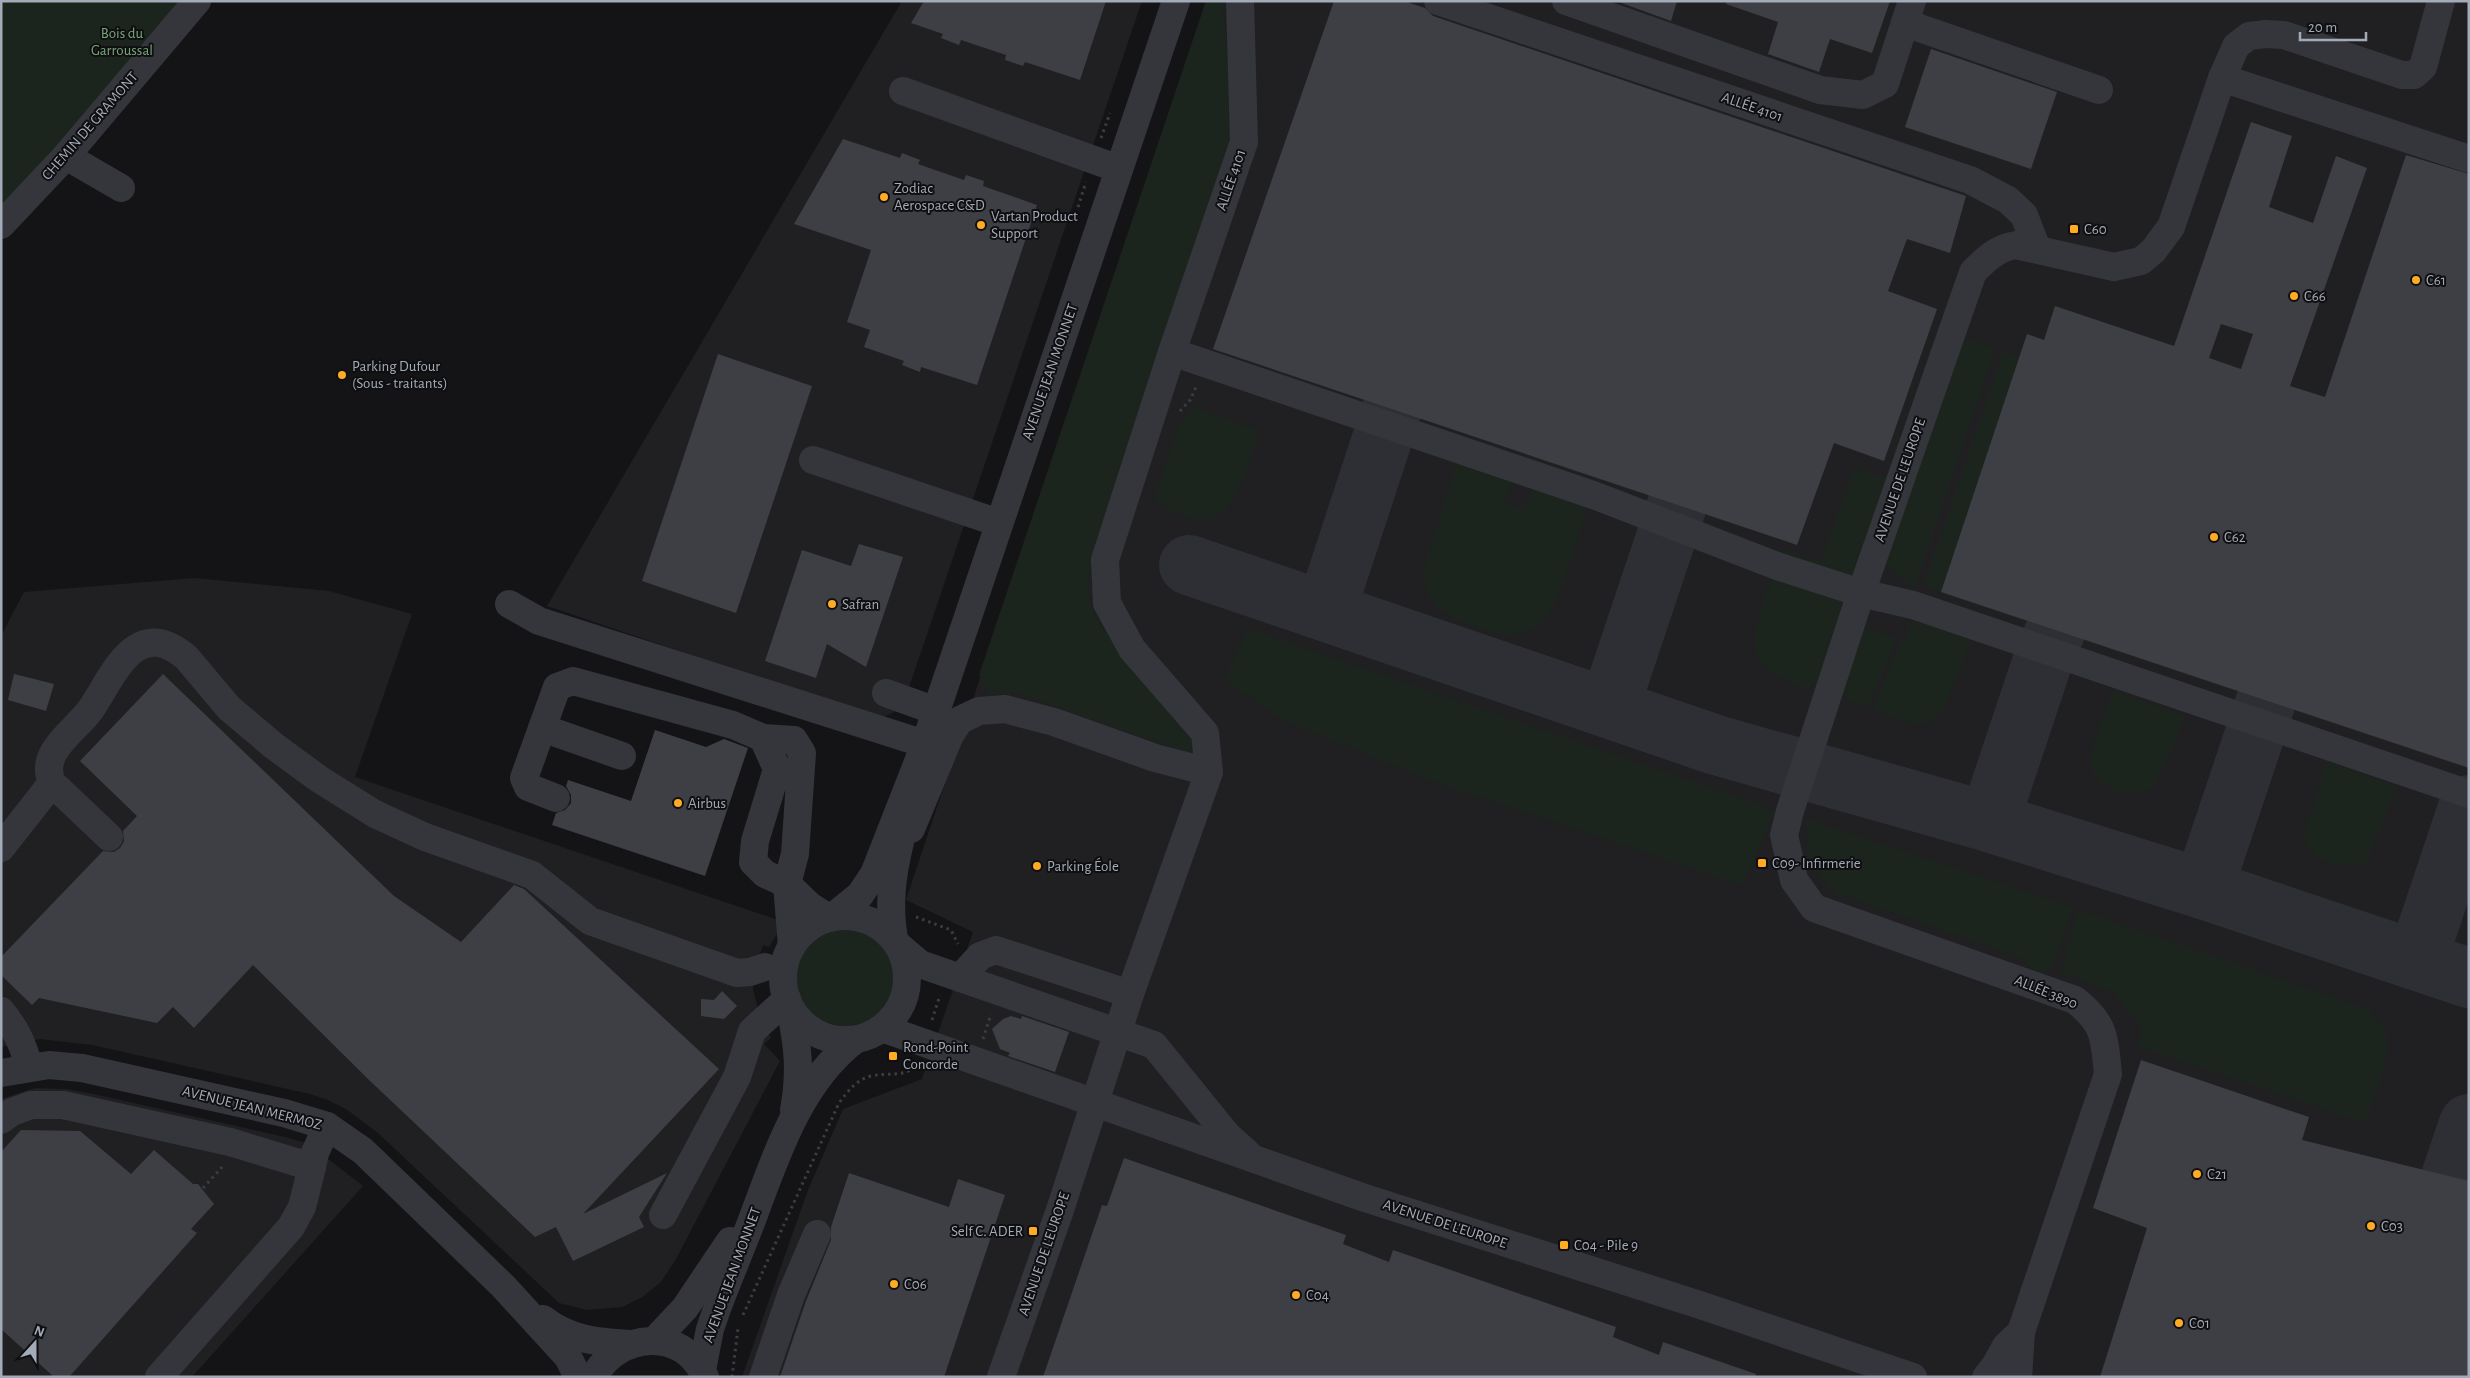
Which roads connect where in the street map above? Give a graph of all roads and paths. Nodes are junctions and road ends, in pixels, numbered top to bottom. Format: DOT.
graph roads {
  1 [pos="197,1"];
  2 [pos="1176,1"];
  3 [pos="1240,1"];
  4 [pos="1438,1"];
  5 [pos="1566,1"];
  6 [pos="2441,1"];
  7 [pos="1909,12"];
  8 [pos="2222,78"];
  9 [pos="2099,90"];
  10 [pos="902,91"];
  11 [pos="1113,105"];
  12 [pos="66,156"];
  13 [pos="1093,159"];
  14 [pos="2469,159"];
  15 [pos="1119,169"];
  16 [pos="120,188"];
  17 [pos="1076,213"];
  18 [pos="1,225"];
  19 [pos="2037,249"];
  20 [pos="1172,352"];
  21 [pos="1206,364"];
  22 [pos="1179,413"];
  23 [pos="813,460"];
  24 [pos="999,523"];
  25 [pos="1861,593"];
  26 [pos="509,604"];
  27 [pos="886,694"];
  28 [pos="936,711"];
  29 [pos="542,728"];
  30 [pos="763,738"];
  31 [pos="925,744"];
  32 [pos="622,756"];
  33 [pos="1208,772"];
  34 [pos="52,783"];
  35 [pos="2469,794"];
  36 [pos="556,798"];
  37 [pos="1784,835"];
  38 [pos="109,837"];
  39 [pos="900,842"];
  40 [pos="1,848"];
  41 [pos="787,884"];
  42 [pos="914,916"];
  43 [pos="832,917"];
  44 [pos="897,943"];
  45 [pos="792,946"];
  46 [pos="765,967"];
  47 [pos="954,974"];
  48 [pos="1130,994"];
  49 [pos="789,1003"];
  50 [pos="994,1008"];
  51 [pos="1,1011"];
  52 [pos="882,1028"];
  53 [pos="1118,1031"];
  54 [pos="855,1040"];
  55 [pos="925,1044"];
  56 [pos="981,1045"];
  57 [pos="29,1067"];
  58 [pos="1,1073"];
  59 [pos="1093,1103"];
  60 [pos="792,1119"];
  61 [pos="1,1120"];
  62 [pos="328,1126"];
  63 [pos="1256,1160"];
  64 [pos="312,1167"];
  65 [pos="766,1182"];
  66 [pos="663,1216"];
  67 [pos="816,1234"];
  68 [pos="503,1286"];
  69 [pos="743,1316"];
  70 [pos="739,1325"];
  71 [pos="2021,1332"];
  72 [pos="642,1342"];
  73 [pos="704,1373"];
  74 [pos="1910,1376"];
  75 [pos="159,1377"];
  76 [pos="578,1377"];
  77 [pos="594,1377"];
  78 [pos="732,1377"];
  79 [pos="763,1377"];
  80 [pos="1001,1377"];
  81 [pos="1986,1377"];
  82 [pos="2018,1377"];
  1 -- 12 [label="street, CHEMIN DE GRAMONT"];
  2 -- 15 [label="street, AVENUE JEAN MONNET"];
  3 -- 20 [label="street, ALLÉE 4101"];
  4 -- 19 [label="street, ALLÉE 4101"];
  5 -- 7 [label="street"];
  6 -- 8 [label="street"];
  7 -- 9 [label="street"];
  8 -- 14 [label="street"];
  8 -- 19 [label="street, AVENUE DE L'EUROPE"];
  10 -- 13 [label="street"];
  11 -- 13 [label="path"];
  12 -- 16 [label="street"];
  12 -- 18 [label="street, CHEMIN DE GRAMONT"];
  13 -- 15 [label="street"];
  13 -- 17 [label="path"];
  15 -- 24 [label="street, AVENUE JEAN MONNET"];
  19 -- 25 [label="street, AVENUE DE L'EUROPE"];
  20 -- 21 [label="street"];
  20 -- 33 [label="street, ALLÉE 4101"];
  21 -- 22 [label="path"];
  21 -- 25 [label="street"];
  23 -- 24 [label="street"];
  24 -- 28 [label="street, AVENUE JEAN MONNET"];
  25 -- 35 [label="street"];
  25 -- 37 [label="street, AVENUE DE L'EUROPE"];
  26 -- 31 [label="street"];
  27 -- 28 [label="street"];
  28 -- 31 [label="street, AVENUE JEAN MONNET"];
  29 -- 30 [label="street"];
  29 -- 32 [label="street"];
  29 -- 36 [label="street"];
  30 -- 41 [label="street"];
  30 -- 41 [label="street"];
  31 -- 39 [label="street, AVENUE JEAN MONNET"];
  31 -- 43 [label="street, AVENUE JEAN MONNET"];
  33 -- 39 [label="street"];
  33 -- 48 [label="street, AVENUE DE L'EUROPE"];
  34 -- 38 [label="street"];
  34 -- 40 [label="street"];
  34 -- 46 [label="street"];
  37 -- 71 [label="street, ALLÉE 3890"];
  39 -- 44 [label="street, AVENUE JEAN MONNET"];
  41 -- 43 [label="street"];
  41 -- 45 [label="street"];
  42 -- 47 [label="path"];
  43 -- 44 [label="street"];
  43 -- 45 [label="street"];
  44 -- 47 [label="street"];
  44 -- 52 [label="street"];
  45 -- 49 [label="street"];
  47 -- 48 [label="street"];
  47 -- 53 [label="street"];
  47 -- 55 [label="path"];
  48 -- 53 [label="street, AVENUE DE L'EUROPE"];
  49 -- 54 [label="street"];
  49 -- 60 [label="street, AVENUE JEAN MONNET"];
  49 -- 66 [label="street"];
  50 -- 56 [label="path"];
  51 -- 57 [label="street"];
  52 -- 54 [label="street"];
  52 -- 55 [label="street, AVENUE DE L'EUROPE"];
  53 -- 59 [label="street, AVENUE DE L'EUROPE"];
  53 -- 63 [label="street"];
  54 -- 60 [label="street, AVENUE JEAN MONNET"];
  55 -- 59 [label="street, AVENUE DE L'EUROPE"];
  55 -- 69 [label="path"];
  57 -- 58 [label="street, AVENUE JEAN MERMOZ"];
  57 -- 62 [label="street, AVENUE JEAN MERMOZ"];
  59 -- 63 [label="street, AVENUE DE L'EUROPE"];
  59 -- 80 [label="street, AVENUE DE L'EUROPE"];
  60 -- 65 [label="street, AVENUE JEAN MONNET"];
  61 -- 64 [label="street"];
  62 -- 64 [label="street"];
  62 -- 68 [label="street, AVENUE JEAN MERMOZ"];
  63 -- 74 [label="street, AVENUE DE L'EUROPE"];
  64 -- 75 [label="street"];
  65 -- 72 [label="street, AVENUE JEAN MONNET"];
  65 -- 73 [label="street, AVENUE JEAN MONNET"];
  67 -- 79 [label="street"];
  68 -- 72 [label="street, AVENUE JEAN MERMOZ"];
  68 -- 76 [label="street, AVENUE JEAN MERMOZ"];
  70 -- 78 [label="path"];
  71 -- 81 [label="street"];
  71 -- 82 [label="street"];
  72 -- 73 [label="street, AVENUE JEAN MERMOZ"];
  72 -- 77 [label="street, AVENUE JEAN MONNET"];
}
